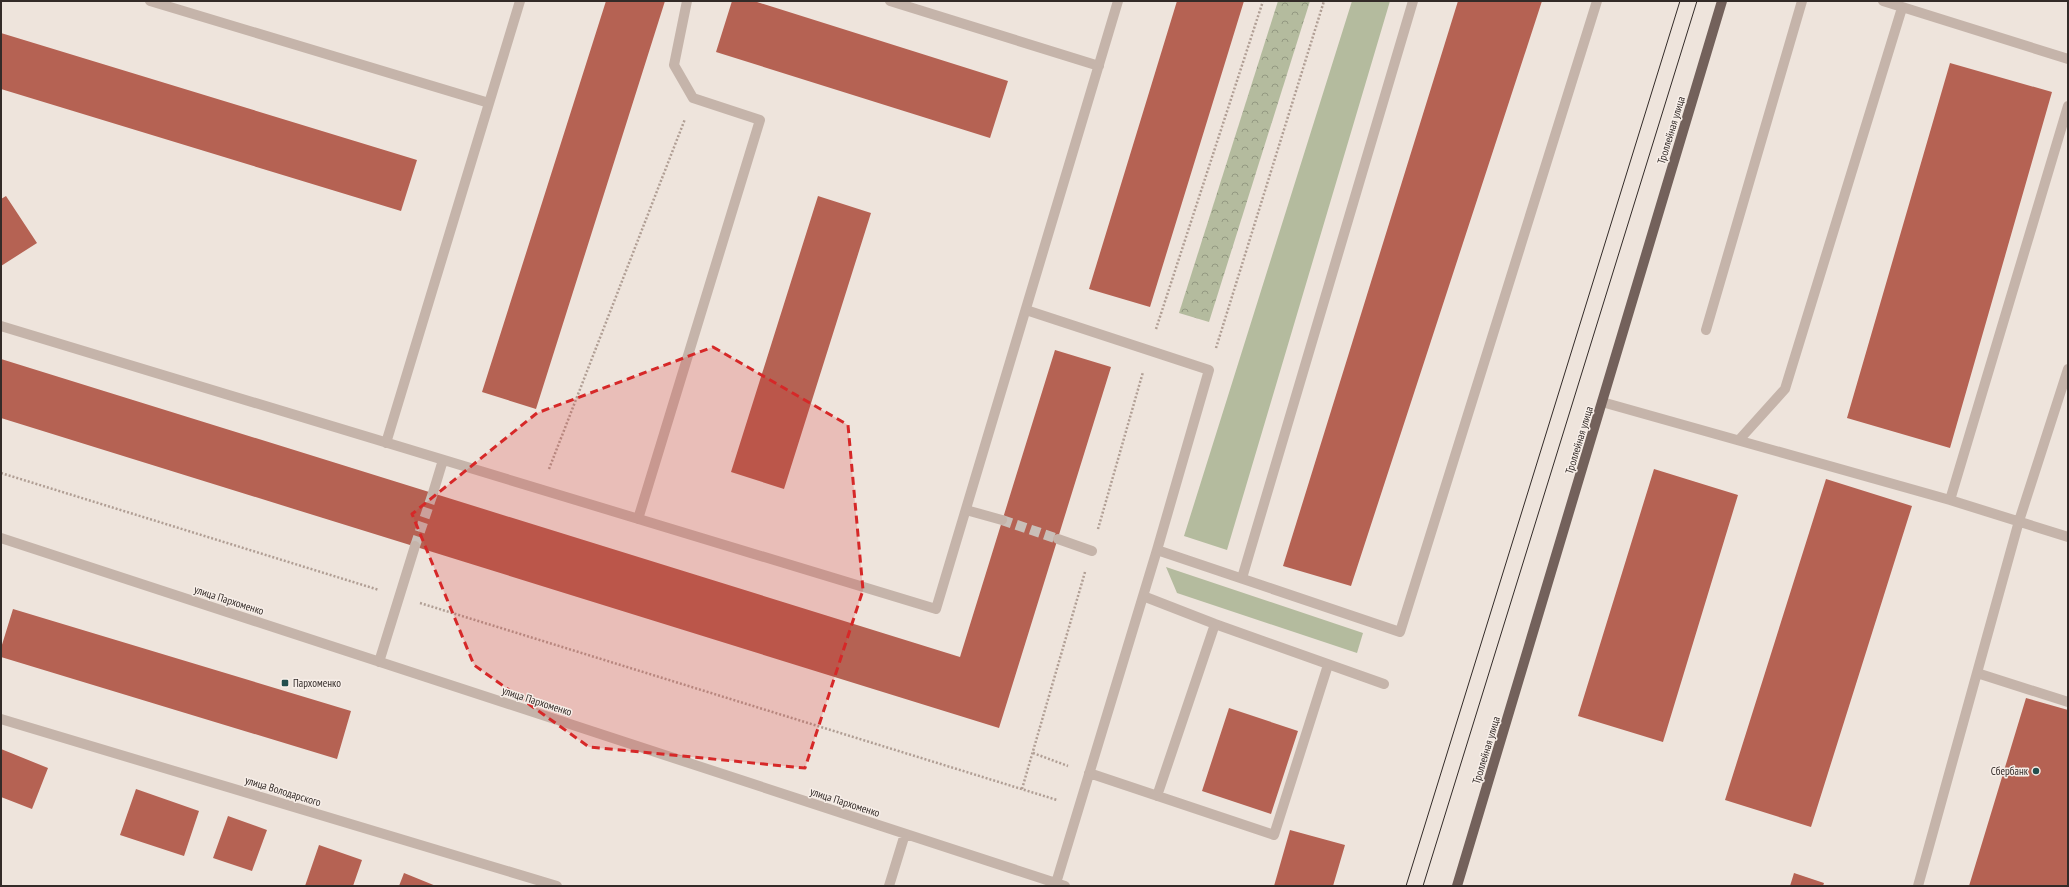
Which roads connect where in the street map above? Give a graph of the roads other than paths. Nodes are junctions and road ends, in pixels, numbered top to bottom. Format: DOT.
graph roads {
  1 [pos="150,1"];
  2 [pos="520,1"];
  3 [pos="687,1"];
  4 [pos="890,1"];
  5 [pos="1118,1"];
  6 [pos="1413,1"];
  7 [pos="1597,1"];
  8 [pos="1722,1"];
  9 [pos="1802,1"];
  10 [pos="1883,1"];
  11 [pos="1902,8"];
  12 [pos="2068,59"];
  13 [pos="1099,66"];
  14 [pos="489,103"];
  15 [pos="2068,106"];
  16 [pos="1026,310"];
  17 [pos="1,326"];
  18 [pos="1706,330"];
  19 [pos="2068,369"];
  20 [pos="1602,402"];
  21 [pos="1739,440"];
  22 [pos="386,443"];
  23 [pos="443,460"];
  24 [pos="433,493"];
  25 [pos="1950,500"];
  26 [pos="966,510"];
  27 [pos="638,519"];
  28 [pos="1002,520"];
  29 [pos="2019,521"];
  30 [pos="2068,537"];
  31 [pos="1,538"];
  32 [pos="1058,539"];
  33 [pos="415,546"];
  34 [pos="1157,550"];
  35 [pos="1092,551"];
  36 [pos="1242,578"];
  37 [pos="1142,596"];
  38 [pos="1215,624"];
  39 [pos="379,662"];
  40 [pos="1328,665"];
  41 [pos="1977,673"];
  42 [pos="1384,684"];
  43 [pos="2068,702"];
  44 [pos="1,719"];
  45 [pos="1089,773"];
  46 [pos="1157,796"];
  47 [pos="905,834"];
  48 [pos="1060,884"];
  49 [pos="557,886"];
  50 [pos="889,886"];
  51 [pos="1457,886"];
  52 [pos="1918,886"];
  1 -- 14 [label="street"];
  2 -- 14 [label="street"];
  3 -- 27 [label="street"];
  4 -- 13 [label="street"];
  5 -- 13 [label="street"];
  6 -- 36 [label="street"];
  7 -- 36 [label="street"];
  8 -- 20 [label="main road, Троллейная улица"];
  9 -- 18 [label="street"];
  10 -- 11 [label="street"];
  11 -- 12 [label="street"];
  11 -- 21 [label="street"];
  13 -- 16 [label="street"];
  14 -- 22 [label="street"];
  15 -- 25 [label="street"];
  16 -- 26 [label="street"];
  16 -- 34 [label="street"];
  17 -- 22 [label="street"];
  19 -- 29 [label="street"];
  20 -- 21 [label="street"];
  20 -- 51 [label="main road, Троллейная улица"];
  21 -- 25 [label="street"];
  22 -- 23 [label="street"];
  23 -- 24 [label="street"];
  23 -- 27 [label="street"];
  25 -- 29 [label="street"];
  26 -- 27 [label="street"];
  26 -- 28 [label="street"];
  29 -- 30 [label="street"];
  29 -- 41 [label="street"];
  31 -- 39 [label="street, улица Пархоменко"];
  32 -- 35 [label="street"];
  33 -- 39 [label="street"];
  34 -- 36 [label="street"];
  34 -- 37 [label="street"];
  37 -- 38 [label="street"];
  37 -- 45 [label="street"];
  38 -- 40 [label="street"];
  38 -- 46 [label="street"];
  39 -- 47 [label="street, улица Пархоменко"];
  40 -- 42 [label="street"];
  40 -- 46 [label="street"];
  41 -- 43 [label="street"];
  41 -- 52 [label="street"];
  44 -- 49 [label="street, улица Володарского"];
  45 -- 46 [label="street"];
  45 -- 48 [label="street"];
  47 -- 48 [label="street, улица Пархоменко"];
  47 -- 50 [label="street"];
}
